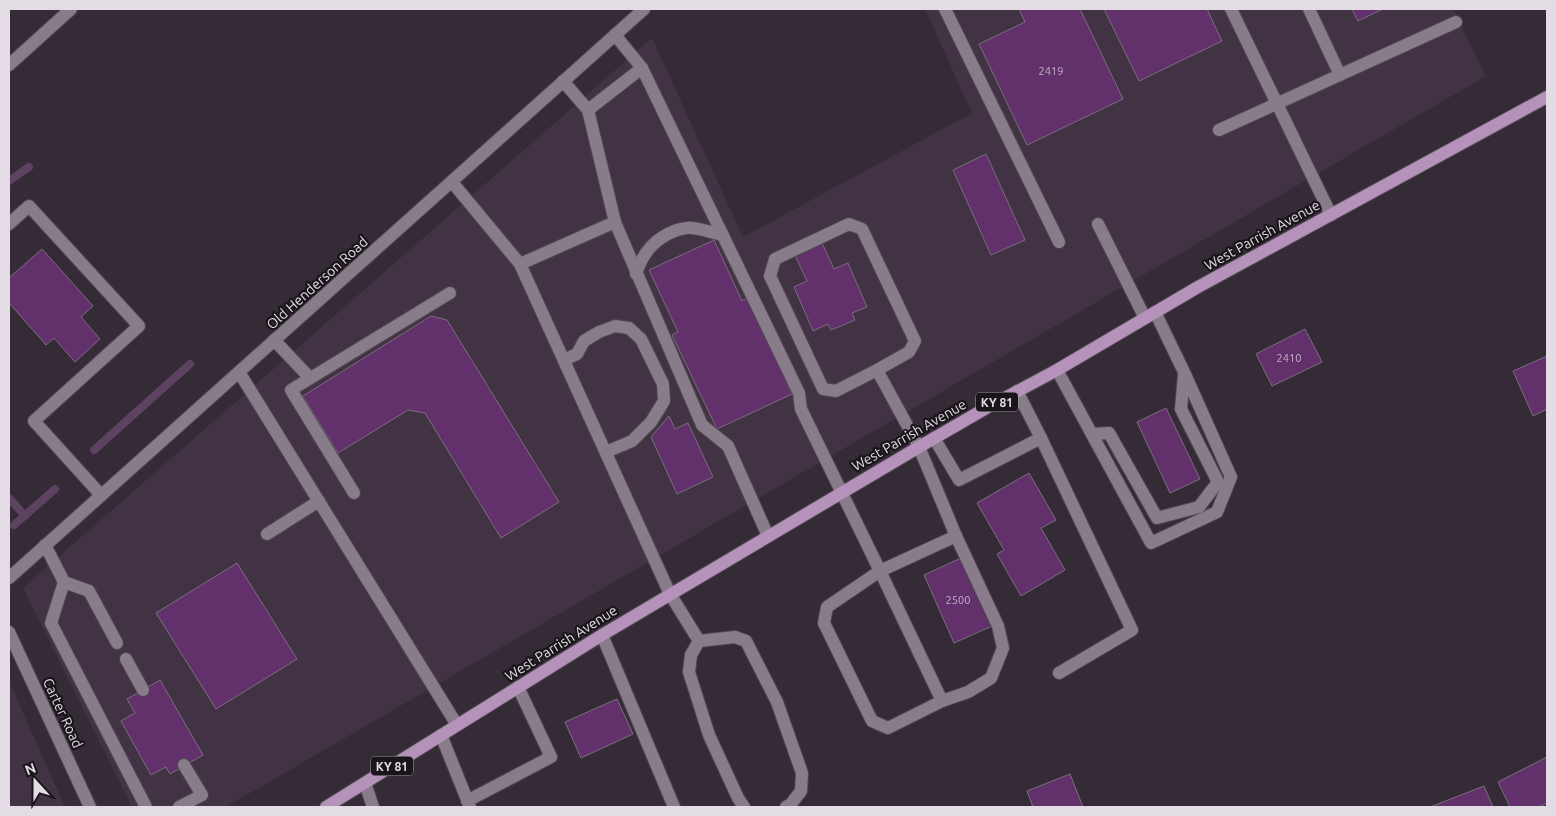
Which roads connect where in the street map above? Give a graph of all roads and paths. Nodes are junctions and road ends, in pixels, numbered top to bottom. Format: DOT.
graph roads {
  1 [pos="71,9"];
  2 [pos="644,9"];
  3 [pos="945,9"];
  4 [pos="1231,9"];
  5 [pos="1309,9"];
  6 [pos="1456,22"];
  7 [pos="615,35"];
  8 [pos="9,65"];
  9 [pos="642,68"];
  10 [pos="1340,75"];
  11 [pos="563,80"];
  12 [pos="1547,97"];
  13 [pos="1277,104"];
  14 [pos="588,110"];
  15 [pos="1219,130"];
  16 [pos="452,182"];
  17 [pos="1331,215"];
  18 [pos="615,222"];
  19 [pos="9,224"];
  20 [pos="1098,224"];
  21 [pos="723,235"];
  22 [pos="1059,242"];
  23 [pos="520,264"];
  24 [pos="636,274"];
  25 [pos="450,293"];
  26 [pos="1150,315"];
  27 [pos="274,340"];
  28 [pos="564,360"];
  29 [pos="877,370"];
  30 [pos="1057,370"];
  31 [pos="239,372"];
  32 [pos="1184,372"];
  33 [pos="310,378"];
  34 [pos="1017,391"];
  35 [pos="1092,434"];
  36 [pos="934,438"];
  37 [pos="1041,438"];
  38 [pos="919,447"];
  39 [pos="606,452"];
  40 [pos="354,492"];
  41 [pos="841,493"];
  42 [pos="101,495"];
  43 [pos="319,501"];
  44 [pos="267,534"];
  45 [pos="768,536"];
  46 [pos="956,536"];
  47 [pos="45,545"];
  48 [pos="880,571"];
  49 [pos="9,578"];
  50 [pos="64,582"];
  51 [pos="670,594"];
  52 [pos="9,632"];
  53 [pos="602,635"];
  54 [pos="699,641"];
  55 [pos="117,643"];
  56 [pos="126,659"];
  57 [pos="1059,673"];
  58 [pos="518,687"];
  59 [pos="143,690"];
  60 [pos="942,701"];
  61 [pos="458,725"];
  62 [pos="441,735"];
  63 [pos="184,765"];
  64 [pos="365,783"];
  65 [pos="469,804"];
  66 [pos="90,807"];
  67 [pos="146,807"];
  68 [pos="179,807"];
  69 [pos="326,807"];
  70 [pos="373,807"];
  71 [pos="674,807"];
  72 [pos="744,807"];
  73 [pos="786,807"];
  1 -- 8 [label="street"];
  2 -- 7 [label="street, Old Henderson Road"];
  3 -- 22 [label="street"];
  4 -- 13 [label="street"];
  5 -- 10 [label="street"];
  6 -- 10 [label="street"];
  7 -- 9 [label="street"];
  7 -- 11 [label="street, Old Henderson Road"];
  9 -- 14 [label="street"];
  9 -- 21 [label="street"];
  10 -- 13 [label="street"];
  11 -- 14 [label="street"];
  11 -- 16 [label="street, Old Henderson Road"];
  12 -- 17 [label="main road, West Parrish Avenue / KY 81"];
  13 -- 15 [label="street"];
  13 -- 17 [label="street"];
  14 -- 18 [label="street"];
  16 -- 23 [label="street"];
  16 -- 27 [label="street, Old Henderson Road"];
  17 -- 26 [label="main road, West Parrish Avenue / KY 81"];
  18 -- 23 [label="street"];
  18 -- 24 [label="street"];
  19 -- 42 [label="street"];
  20 -- 26 [label="street"];
  21 -- 24 [label="street"];
  21 -- 41 [label="street"];
  23 -- 28 [label="street"];
  24 -- 45 [label="street"];
  25 -- 33 [label="street"];
  26 -- 30 [label="main road, West Parrish Avenue / KY 81"];
  26 -- 32 [label="street"];
  27 -- 31 [label="street, Old Henderson Road"];
  27 -- 33 [label="street"];
  28 -- 39 [label="street"];
  28 -- 39 [label="street"];
  29 -- 29 [label="street"];
  29 -- 38 [label="street"];
  30 -- 34 [label="main road, West Parrish Avenue / KY 81"];
  30 -- 35 [label="street"];
  31 -- 42 [label="street, Old Henderson Road"];
  31 -- 43 [label="street"];
  32 -- 35 [label="street"];
  32 -- 35 [label="street"];
  33 -- 40 [label="street"];
  34 -- 36 [label="main road, West Parrish Avenue / KY 81"];
  34 -- 37 [label="street"];
  36 -- 37 [label="street"];
  36 -- 38 [label="main road, West Parrish Avenue / KY 81"];
  37 -- 57 [label="street"];
  38 -- 41 [label="main road, West Parrish Avenue / KY 81"];
  38 -- 46 [label="street"];
  39 -- 51 [label="street"];
  41 -- 45 [label="main road, West Parrish Avenue / KY 81"];
  41 -- 48 [label="street"];
  42 -- 47 [label="street, Old Henderson Road"];
  43 -- 44 [label="street"];
  43 -- 61 [label="street"];
  45 -- 51 [label="main road, West Parrish Avenue / KY 81"];
  46 -- 48 [label="street"];
  46 -- 60 [label="street"];
  47 -- 49 [label="street, Old Henderson Road"];
  47 -- 50 [label="street"];
  48 -- 60 [label="street"];
  48 -- 60 [label="street"];
  50 -- 55 [label="street"];
  50 -- 67 [label="street"];
  51 -- 53 [label="main road, West Parrish Avenue / KY 81"];
  51 -- 54 [label="street"];
  52 -- 66 [label="street, Carter Road"];
  53 -- 58 [label="main road, West Parrish Avenue / KY 81"];
  53 -- 71 [label="street"];
  54 -- 72 [label="street"];
  54 -- 73 [label="street"];
  56 -- 59 [label="street"];
  58 -- 61 [label="main road, West Parrish Avenue / KY 81"];
  58 -- 65 [label="street"];
  61 -- 62 [label="main road, West Parrish Avenue / KY 81"];
  62 -- 64 [label="main road, West Parrish Avenue / KY 81"];
  62 -- 65 [label="street"];
  63 -- 68 [label="street"];
  64 -- 69 [label="main road, West Parrish Avenue / KY 81"];
  64 -- 70 [label="street"];
}
